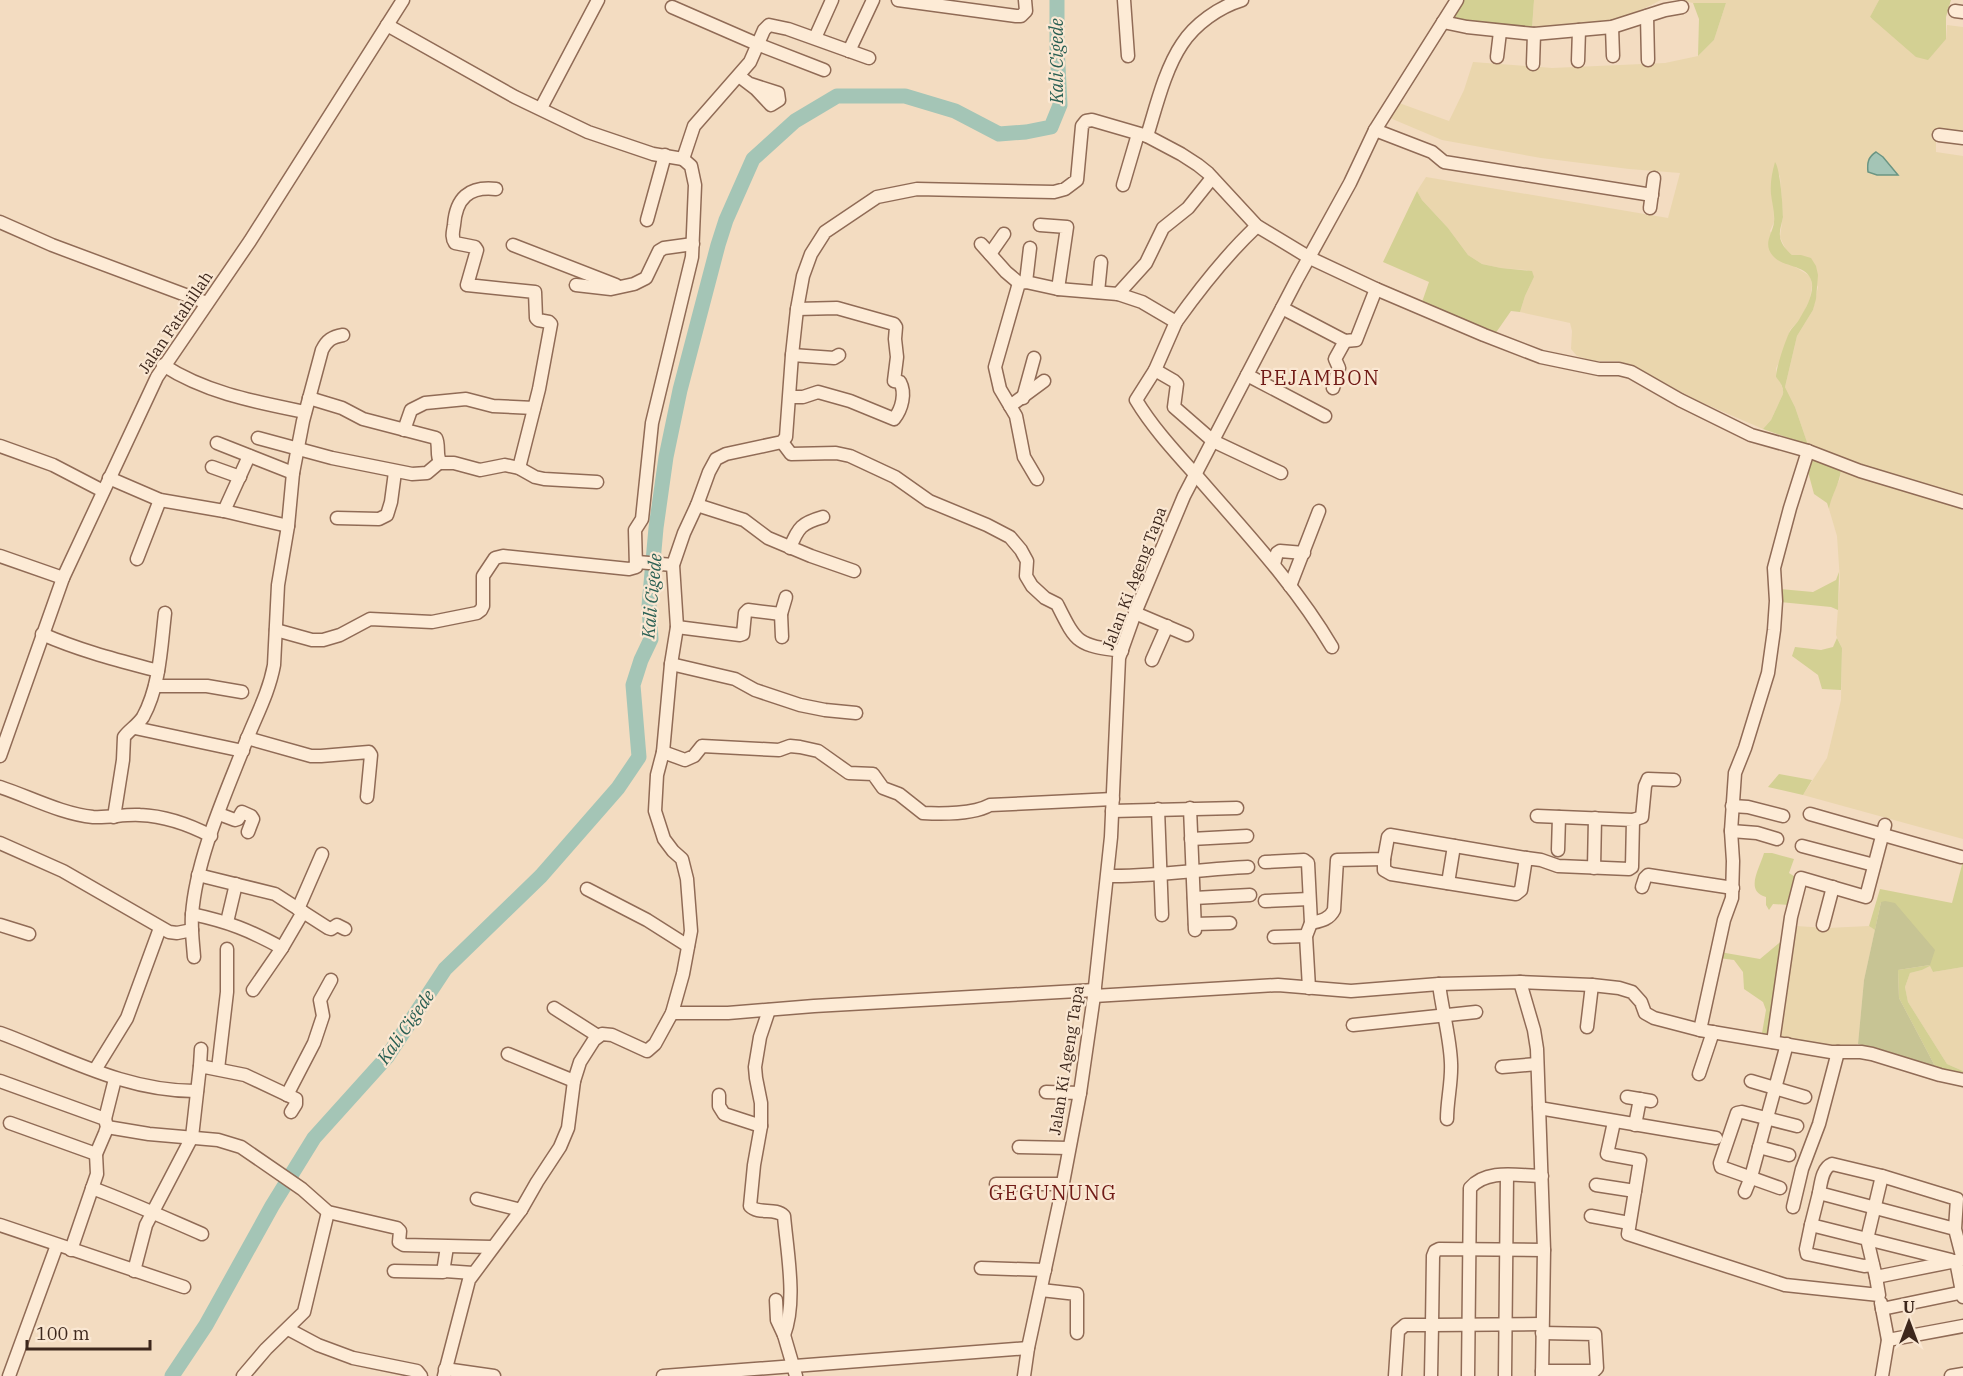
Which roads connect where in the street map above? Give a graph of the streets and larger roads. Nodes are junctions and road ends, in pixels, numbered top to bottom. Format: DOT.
graph roads {
  1 [pos="403,0"];
  2 [pos="598,0"];
  3 [pos="832,0"];
  4 [pos="873,0"];
  5 [pos="904,0"];
  6 [pos="1025,0"];
  7 [pos="1124,0"];
  8 [pos="1242,0"];
  9 [pos="1457,0"];
  10 [pos="672,7"];
  11 [pos="1682,7"];
  12 [pos="1647,15"];
  13 [pos="1443,22"];
  14 [pos="387,25"];
  15 [pos="1612,27"];
  16 [pos="1579,30"];
  17 [pos="1500,32"];
  18 [pos="1534,34"];
  19 [pos="815,38"];
  20 [pos="757,44"];
  21 [pos="849,51"];
  22 [pos="1128,56"];
  23 [pos="1613,56"];
  24 [pos="1497,57"];
  25 [pos="869,58"];
  26 [pos="1648,60"];
  27 [pos="1578,61"];
  28 [pos="1533,64"];
  29 [pos="824,70"];
  30 [pos="739,76"];
  31 [pos="750,84"];
  32 [pos="541,108"];
  33 [pos="1375,130"];
  34 [pos="1143,135"];
  35 [pos="1939,135"];
  36 [pos="1963,138"];
  37 [pos="665,155"];
  38 [pos="683,159"];
  39 [pos="1212,178"];
  40 [pos="1654,178"];
  41 [pos="1123,185"];
  42 [pos="495,189"];
  43 [pos="647,220"];
  44 [pos="0,222"];
  45 [pos="1041,225"];
  46 [pos="1257,226"];
  47 [pos="1004,234"];
  48 [pos="693,244"];
  49 [pos="981,244"];
  50 [pos="513,245"];
  51 [pos="1030,248"];
  52 [pos="990,254"];
  53 [pos="1310,258"];
  54 [pos="1101,262"];
  55 [pos="1023,283"];
  56 [pos="576,285"];
  57 [pos="623,287"];
  58 [pos="1058,289"];
  59 [pos="1376,289"];
  60 [pos="1098,292"];
  61 [pos="1118,294"];
  62 [pos="207,303"];
  63 [pos="1282,308"];
  64 [pos="797,309"];
  65 [pos="1176,322"];
  66 [pos="343,335"];
  67 [pos="1345,341"];
  68 [pos="792,355"];
  69 [pos="839,355"];
  70 [pos="1034,358"];
  71 [pos="163,365"];
  72 [pos="1155,370"];
  73 [pos="1247,375"];
  74 [pos="1044,381"];
  75 [pos="1333,388"];
  76 [pos="790,397"];
  77 [pos="309,398"];
  78 [pos="1023,398"];
  79 [pos="1010,406"];
  80 [pos="534,408"];
  81 [pos="305,412"];
  82 [pos="1325,416"];
  83 [pos="404,430"];
  84 [pos="258,438"];
  85 [pos="1213,441"];
  86 [pos="782,442"];
  87 [pos="217,443"];
  88 [pos="0,446"];
  89 [pos="297,448"];
  90 [pos="1808,451"];
  91 [pos="249,456"];
  92 [pos="440,462"];
  93 [pos="212,467"];
  94 [pos="519,468"];
  95 [pos="395,472"];
  96 [pos="293,473"];
  97 [pos="1281,473"];
  98 [pos="1196,475"];
  99 [pos="240,477"];
  100 [pos="109,478"];
  101 [pos="1038,479"];
  102 [pos="597,482"];
  103 [pos="103,490"];
  104 [pos="160,500"];
  105 [pos="1963,502"];
  106 [pos="697,505"];
  107 [pos="224,511"];
  108 [pos="1320,512"];
  109 [pos="824,517"];
  110 [pos="337,518"];
  111 [pos="288,526"];
  112 [pos="790,548"];
  113 [pos="1304,553"];
  114 [pos="0,556"];
  115 [pos="137,559"];
  116 [pos="641,563"];
  117 [pos="1274,564"];
  118 [pos="670,565"];
  119 [pos="854,571"];
  120 [pos="63,578"];
  121 [pos="1290,586"];
  122 [pos="786,597"];
  123 [pos="165,613"];
  124 [pos="1135,613"];
  125 [pos="781,614"];
  126 [pos="1167,626"];
  127 [pos="677,627"];
  128 [pos="276,630"];
  129 [pos="42,634"];
  130 [pos="1187,635"];
  131 [pos="782,637"];
  132 [pos="1332,647"];
  133 [pos="1122,651"];
  134 [pos="1152,660"];
  135 [pos="671,664"];
  136 [pos="158,671"];
  137 [pos="155,686"];
  138 [pos="242,692"];
  139 [pos="856,713"];
  140 [pos="135,728"];
  141 [pos="3,738"];
  142 [pos="248,738"];
  143 [pos="243,751"];
  144 [pos="663,752"];
  145 [pos="0,756"];
  146 [pos="1674,780"];
  147 [pos="0,787"];
  148 [pos="367,796"];
  149 [pos="1113,805"];
  150 [pos="1732,806"];
  151 [pos="1190,808"];
  152 [pos="1237,808"];
  153 [pos="1158,809"];
  154 [pos="219,814"];
  155 [pos="1810,814"];
  156 [pos="1537,816"];
  157 [pos="1783,816"];
  158 [pos="114,817"];
  159 [pos="1559,817"];
  160 [pos="1595,818"];
  161 [pos="1634,820"];
  162 [pos="1883,830"];
  163 [pos="1731,831"];
  164 [pos="248,832"];
  165 [pos="211,836"];
  166 [pos="1247,836"];
  167 [pos="1191,838"];
  168 [pos="1777,839"];
  169 [pos="0,843"];
  170 [pos="1454,846"];
  171 [pos="1802,846"];
  172 [pos="1558,850"];
  173 [pos="322,854"];
  174 [pos="1961,857"];
  175 [pos="1526,858"];
  176 [pos="1384,859"];
  177 [pos="1265,861"];
  178 [pos="1874,865"];
  179 [pos="1248,867"];
  180 [pos="1594,868"];
  181 [pos="1193,870"];
  182 [pos="198,875"];
  183 [pos="1161,875"];
  184 [pos="1108,876"];
  185 [pos="1448,883"];
  186 [pos="236,884"];
  187 [pos="1642,887"];
  188 [pos="1833,887"];
  189 [pos="1733,888"];
  190 [pos="587,889"];
  191 [pos="1250,896"];
  192 [pos="1194,898"];
  193 [pos="1309,899"];
  194 [pos="1265,901"];
  195 [pos="301,910"];
  196 [pos="192,914"];
  197 [pos="1162,915"];
  198 [pos="227,922"];
  199 [pos="1311,922"];
  200 [pos="1230,923"];
  201 [pos="0,925"];
  202 [pos="1823,925"];
  203 [pos="160,928"];
  204 [pos="345,929"];
  205 [pos="192,930"];
  206 [pos="29,934"];
  207 [pos="1306,936"];
  208 [pos="1274,937"];
  209 [pos="688,946"];
  210 [pos="282,948"];
  211 [pos="227,949"];
  212 [pos="194,957"];
  213 [pos="330,980"];
  214 [pos="1521,982"];
  215 [pos="1438,984"];
  216 [pos="1592,985"];
  217 [pos="1309,988"];
  218 [pos="254,990"];
  219 [pos="1094,993"];
  220 [pos="554,1008"];
  221 [pos="769,1010"];
  222 [pos="1476,1012"];
  223 [pos="672,1013"];
  224 [pos="1443,1015"];
  225 [pos="1353,1025"];
  226 [pos="1587,1027"];
  227 [pos="1700,1030"];
  228 [pos="1713,1032"];
  229 [pos="0,1033"];
  230 [pos="598,1035"];
  231 [pos="1773,1042"];
  232 [pos="1787,1044"];
  233 [pos="201,1049"];
  234 [pos="1838,1052"];
  235 [pos="508,1054"];
  236 [pos="1537,1064"];
  237 [pos="200,1066"];
  238 [pos="1502,1067"];
  239 [pos="95,1070"];
  240 [pos="218,1070"];
  241 [pos="1698,1074"];
  242 [pos="115,1079"];
  243 [pos="1963,1080"];
  244 [pos="0,1081"];
  245 [pos="574,1081"];
  246 [pos="1751,1081"];
  247 [pos="1775,1088"];
  248 [pos="197,1091"];
  249 [pos="1046,1092"];
  250 [pos="1080,1093"];
  251 [pos="287,1095"];
  252 [pos="720,1095"];
  253 [pos="1805,1096"];
  254 [pos="1627,1097"];
  255 [pos="1539,1108"];
  256 [pos="291,1112"];
  257 [pos="1767,1118"];
  258 [pos="1447,1119"];
  259 [pos="1614,1122"];
  260 [pos="106,1123"];
  261 [pos="10,1124"];
  262 [pos="761,1125"];
  263 [pos="1635,1125"];
  264 [pos="1797,1126"];
  265 [pos="192,1137"];
  266 [pos="1716,1138"];
  267 [pos="1019,1147"];
  268 [pos="1759,1147"];
  269 [pos="1069,1148"];
  270 [pos="96,1154"];
  271 [pos="1789,1155"];
  272 [pos="1507,1175"];
  273 [pos="1542,1176"];
  274 [pos="1882,1176"];
  275 [pos="1751,1177"];
  276 [pos="996,1184"];
  277 [pos="1062,1184"];
  278 [pos="1596,1185"];
  279 [pos="92,1188"];
  280 [pos="1780,1188"];
  281 [pos="1635,1191"];
  282 [pos="1745,1192"];
  283 [pos="1819,1193"];
  284 [pos="477,1198"];
  285 [pos="1793,1207"];
  286 [pos="1874,1207"];
  287 [pos="521,1210"];
  288 [pos="328,1212"];
  289 [pos="153,1213"];
  290 [pos="1591,1216"];
  291 [pos="1629,1223"];
  292 [pos="0,1225"];
  293 [pos="1811,1225"];
  294 [pos="1955,1229"];
  295 [pos="202,1234"];
  296 [pos="1866,1239"];
  297 [pos="57,1245"];
  298 [pos="447,1247"];
  299 [pos="492,1247"];
  300 [pos="71,1250"];
  301 [pos="1470,1250"];
  302 [pos="1507,1250"];
  303 [pos="1544,1250"];
  304 [pos="1956,1261"];
  305 [pos="981,1268"];
  306 [pos="1045,1270"];
  307 [pos="134,1271"];
  308 [pos="394,1271"];
  309 [pos="445,1271"];
  310 [pos="1874,1271"];
  311 [pos="473,1273"];
  312 [pos="184,1287"];
  313 [pos="1041,1290"];
  314 [pos="1963,1294"];
  315 [pos="1879,1295"];
  316 [pos="776,1300"];
  317 [pos="1882,1309"];
  318 [pos="1432,1325"];
  319 [pos="1469,1326"];
  320 [pos="1506,1326"];
  321 [pos="1963,1326"];
  322 [pos="288,1329"];
  323 [pos="1542,1329"];
  324 [pos="1077,1333"];
  325 [pos="784,1335"];
  326 [pos="1888,1340"];
  327 [pos="1028,1348"];
  328 [pos="445,1372"];
  329 [pos="795,1372"];
  330 [pos="1542,1373"];
  331 [pos="1963,1374"];
  332 [pos="9,1376"];
  333 [pos="243,1376"];
  334 [pos="421,1376"];
  335 [pos="494,1376"];
  336 [pos="663,1376"];
  337 [pos="1024,1376"];
  338 [pos="1395,1376"];
  339 [pos="1431,1376"];
  340 [pos="1468,1376"];
  341 [pos="1505,1376"];
  342 [pos="1882,1376"];
  343 [pos="1951,1376"];
  1 -- 14 [label="street, Jalan Fatahillah"];
  2 -- 32 [label="street"];
  3 -- 19 [label="street"];
  4 -- 21 [label="street"];
  5 -- 6 [label="street"];
  7 -- 22 [label="street"];
  8 -- 34 [label="street"];
  9 -- 13 [label="street, Jalan Ki Ageng Tapa"];
  10 -- 20 [label="street"];
  11 -- 12 [label="street"];
  12 -- 15 [label="street"];
  12 -- 26 [label="street"];
  13 -- 17 [label="street"];
  13 -- 33 [label="street, Jalan Ki Ageng Tapa"];
  14 -- 32 [label="street"];
  14 -- 62 [label="street, Jalan Fatahillah"];
  15 -- 16 [label="street"];
  15 -- 23 [label="street"];
  16 -- 18 [label="street"];
  16 -- 27 [label="street"];
  17 -- 18 [label="street"];
  17 -- 24 [label="street"];
  18 -- 28 [label="street"];
  19 -- 20 [label="street"];
  19 -- 21 [label="street"];
  20 -- 29 [label="street"];
  20 -- 30 [label="street"];
  21 -- 25 [label="street"];
  30 -- 31 [label="street"];
  30 -- 38 [label="street"];
  32 -- 37 [label="street"];
  33 -- 40 [label="street"];
  33 -- 53 [label="street, Jalan Ki Ageng Tapa"];
  34 -- 39 [label="street"];
  34 -- 41 [label="street"];
  34 -- 64 [label="street"];
  35 -- 36 [label="street"];
  37 -- 38 [label="street"];
  37 -- 43 [label="street"];
  38 -- 48 [label="street"];
  39 -- 46 [label="street"];
  39 -- 61 [label="street"];
  42 -- 80 [label="street"];
  44 -- 62 [label="street"];
  45 -- 58 [label="street"];
  46 -- 53 [label="street"];
  46 -- 65 [label="street"];
  47 -- 52 [label="street"];
  48 -- 57 [label="street"];
  48 -- 116 [label="street"];
  49 -- 52 [label="street"];
  50 -- 57 [label="street"];
  51 -- 55 [label="street"];
  52 -- 55 [label="street"];
  53 -- 59 [label="street"];
  53 -- 63 [label="street, Jalan Ki Ageng Tapa"];
  54 -- 60 [label="street"];
  55 -- 58 [label="street"];
  55 -- 79 [label="street"];
  56 -- 57 [label="street"];
  58 -- 60 [label="street"];
  59 -- 67 [label="street"];
  59 -- 90 [label="street"];
  60 -- 61 [label="street"];
  61 -- 65 [label="street"];
  62 -- 71 [label="street, Jalan Fatahillah"];
  63 -- 67 [label="street"];
  63 -- 73 [label="street, Jalan Ki Ageng Tapa"];
  64 -- 68 [label="street"];
  64 -- 76 [label="street"];
  65 -- 72 [label="street"];
  66 -- 77 [label="street"];
  67 -- 75 [label="street"];
  68 -- 69 [label="street"];
  68 -- 76 [label="street"];
  70 -- 78 [label="street"];
  71 -- 81 [label="street"];
  71 -- 100 [label="street, Jalan Fatahillah"];
  72 -- 85 [label="street"];
  72 -- 98 [label="street"];
  73 -- 82 [label="street"];
  73 -- 85 [label="street, Jalan Ki Ageng Tapa"];
  74 -- 78 [label="street"];
  76 -- 86 [label="street"];
  77 -- 81 [label="street"];
  77 -- 83 [label="street"];
  78 -- 79 [label="street"];
  79 -- 101 [label="street"];
  80 -- 83 [label="street"];
  80 -- 94 [label="street"];
  81 -- 89 [label="street"];
  83 -- 92 [label="street"];
  84 -- 89 [label="street"];
  85 -- 97 [label="street"];
  85 -- 98 [label="street, Jalan Ki Ageng Tapa"];
  86 -- 106 [label="street"];
  86 -- 133 [label="street"];
  87 -- 91 [label="street"];
  88 -- 103 [label="street"];
  89 -- 95 [label="street"];
  89 -- 96 [label="street"];
  90 -- 105 [label="street"];
  90 -- 150 [label="street"];
  91 -- 96 [label="street"];
  91 -- 99 [label="street"];
  92 -- 94 [label="street"];
  92 -- 95 [label="street"];
  93 -- 99 [label="street"];
  94 -- 102 [label="street"];
  95 -- 110 [label="street"];
  96 -- 111 [label="street"];
  98 -- 117 [label="street"];
  98 -- 124 [label="street, Jalan Ki Ageng Tapa"];
  99 -- 107 [label="street"];
  100 -- 103 [label="street, Jalan Fatahillah"];
  100 -- 104 [label="street"];
  103 -- 120 [label="street, Jalan Fatahillah"];
  104 -- 107 [label="street"];
  104 -- 115 [label="street"];
  106 -- 112 [label="street"];
  106 -- 118 [label="street"];
  107 -- 111 [label="street"];
  108 -- 113 [label="street"];
  109 -- 112 [label="street"];
  111 -- 128 [label="street"];
  112 -- 119 [label="street"];
  113 -- 117 [label="street"];
  113 -- 121 [label="street"];
  114 -- 120 [label="street"];
  116 -- 118 [label="street"];
  116 -- 128 [label="street"];
  117 -- 121 [label="street"];
  118 -- 127 [label="street"];
  120 -- 129 [label="street, Jalan Fatahillah"];
  121 -- 132 [label="street"];
  122 -- 125 [label="street"];
  123 -- 136 [label="street"];
  124 -- 126 [label="street"];
  124 -- 133 [label="street, Jalan Ki Ageng Tapa"];
  125 -- 127 [label="street"];
  125 -- 131 [label="street"];
  126 -- 130 [label="street"];
  126 -- 134 [label="street"];
  127 -- 135 [label="street"];
  128 -- 142 [label="street"];
  129 -- 136 [label="street"];
  129 -- 141 [label="street, Jalan Fatahillah"];
  133 -- 149 [label="street, Jalan Ki Ageng Tapa"];
  135 -- 139 [label="street"];
  135 -- 144 [label="street"];
  136 -- 137 [label="street"];
  137 -- 138 [label="street"];
  137 -- 140 [label="street"];
  140 -- 143 [label="street"];
  140 -- 158 [label="street"];
  141 -- 145 [label="street, Jalan Fatahillah"];
  142 -- 143 [label="street"];
  142 -- 148 [label="street"];
  143 -- 154 [label="street"];
  144 -- 149 [label="street"];
  144 -- 209 [label="street"];
  146 -- 161 [label="street"];
  147 -- 158 [label="street"];
  149 -- 153 [label="street"];
  149 -- 184 [label="street, Jalan Ki Ageng Tapa"];
  150 -- 157 [label="street"];
  150 -- 163 [label="street"];
  151 -- 152 [label="street"];
  151 -- 153 [label="street"];
  151 -- 167 [label="street"];
  153 -- 183 [label="street"];
  154 -- 164 [label="street"];
  154 -- 165 [label="street"];
  155 -- 162 [label="street"];
  156 -- 159 [label="street"];
  158 -- 165 [label="street"];
  159 -- 160 [label="street"];
  159 -- 172 [label="street"];
  160 -- 161 [label="street"];
  160 -- 180 [label="street"];
  161 -- 180 [label="street"];
  162 -- 174 [label="street"];
  162 -- 178 [label="street"];
  163 -- 168 [label="street"];
  163 -- 189 [label="street"];
  165 -- 182 [label="street"];
  166 -- 167 [label="street"];
  167 -- 181 [label="street"];
  169 -- 203 [label="street"];
  170 -- 175 [label="street"];
  170 -- 176 [label="street"];
  170 -- 185 [label="street"];
  171 -- 178 [label="street"];
  173 -- 195 [label="street"];
  175 -- 180 [label="street"];
  175 -- 185 [label="street"];
  176 -- 185 [label="street"];
  176 -- 199 [label="street"];
  177 -- 193 [label="street"];
  178 -- 188 [label="street"];
  179 -- 181 [label="street"];
  181 -- 183 [label="street"];
  181 -- 192 [label="street"];
  182 -- 186 [label="street"];
  182 -- 196 [label="street"];
  183 -- 184 [label="street"];
  183 -- 197 [label="street"];
  184 -- 219 [label="street, Jalan Ki Ageng Tapa"];
  186 -- 195 [label="street"];
  186 -- 198 [label="street"];
  187 -- 189 [label="street"];
  188 -- 202 [label="street"];
  188 -- 231 [label="street"];
  189 -- 227 [label="street"];
  190 -- 209 [label="street"];
  191 -- 192 [label="street"];
  192 -- 200 [label="street"];
  193 -- 194 [label="street"];
  193 -- 199 [label="street"];
  195 -- 204 [label="street"];
  195 -- 210 [label="street"];
  196 -- 198 [label="street"];
  196 -- 205 [label="street"];
  198 -- 210 [label="street"];
  199 -- 207 [label="street"];
  201 -- 206 [label="street"];
  203 -- 205 [label="street"];
  203 -- 239 [label="street"];
  205 -- 212 [label="street"];
  207 -- 208 [label="street"];
  207 -- 217 [label="street"];
  209 -- 223 [label="street"];
  210 -- 218 [label="street"];
  211 -- 240 [label="street"];
  213 -- 251 [label="street"];
  214 -- 215 [label="street"];
  214 -- 216 [label="street"];
  214 -- 236 [label="street"];
  215 -- 217 [label="street"];
  215 -- 224 [label="street"];
  216 -- 226 [label="street"];
  216 -- 227 [label="street"];
  217 -- 219 [label="street"];
  219 -- 221 [label="street"];
  219 -- 250 [label="street, Jalan Ki Ageng Tapa"];
  220 -- 230 [label="street"];
  221 -- 223 [label="street"];
  221 -- 262 [label="street"];
  222 -- 224 [label="street"];
  223 -- 230 [label="street"];
  224 -- 225 [label="street"];
  224 -- 258 [label="street"];
  227 -- 228 [label="street"];
  228 -- 231 [label="street"];
  228 -- 241 [label="street"];
  229 -- 239 [label="street"];
  230 -- 245 [label="street"];
  231 -- 232 [label="street"];
  232 -- 234 [label="street"];
  232 -- 247 [label="street"];
  233 -- 237 [label="street"];
  234 -- 243 [label="street"];
  234 -- 285 [label="street"];
  235 -- 245 [label="street"];
  236 -- 238 [label="street"];
  236 -- 255 [label="street"];
  237 -- 240 [label="street"];
  237 -- 248 [label="street"];
  239 -- 242 [label="street"];
  240 -- 251 [label="street"];
  242 -- 248 [label="street"];
  242 -- 260 [label="street"];
  244 -- 260 [label="street"];
  245 -- 287 [label="street"];
  246 -- 247 [label="street"];
  247 -- 253 [label="street"];
  247 -- 257 [label="street"];
  248 -- 265 [label="street"];
  249 -- 250 [label="street"];
  250 -- 269 [label="street, Jalan Ki Ageng Tapa"];
  251 -- 256 [label="street"];
  252 -- 262 [label="street"];
  254 -- 263 [label="street"];
  255 -- 259 [label="street"];
  255 -- 273 [label="street"];
  257 -- 264 [label="street"];
  257 -- 268 [label="street"];
  257 -- 275 [label="street"];
  259 -- 263 [label="street"];
  259 -- 281 [label="street"];
  260 -- 265 [label="street"];
  260 -- 270 [label="street"];
  261 -- 270 [label="street"];
  262 -- 325 [label="street"];
  263 -- 266 [label="street"];
  265 -- 288 [label="street"];
  265 -- 289 [label="street"];
  267 -- 269 [label="street"];
  268 -- 271 [label="street"];
  268 -- 275 [label="street"];
  269 -- 277 [label="street, Jalan Ki Ageng Tapa"];
  270 -- 279 [label="street"];
  272 -- 273 [label="street"];
  272 -- 301 [label="street"];
  272 -- 302 [label="street"];
  273 -- 303 [label="street"];
  274 -- 283 [label="street"];
  274 -- 286 [label="street"];
  274 -- 294 [label="street"];
  275 -- 280 [label="street"];
  275 -- 282 [label="street"];
  276 -- 277 [label="street"];
  277 -- 306 [label="street, Jalan Ki Ageng Tapa"];
  278 -- 281 [label="street"];
  279 -- 289 [label="street"];
  279 -- 300 [label="street"];
  281 -- 291 [label="street"];
  283 -- 286 [label="street"];
  283 -- 293 [label="street"];
  284 -- 287 [label="street"];
  286 -- 294 [label="street"];
  286 -- 296 [label="street"];
  287 -- 299 [label="street"];
  288 -- 298 [label="street"];
  288 -- 322 [label="street"];
  289 -- 295 [label="street"];
  289 -- 307 [label="street"];
  290 -- 291 [label="street"];
  291 -- 315 [label="street"];
  292 -- 297 [label="street"];
  293 -- 296 [label="street"];
  293 -- 310 [label="street"];
  294 -- 304 [label="street"];
  296 -- 304 [label="street"];
  296 -- 310 [label="street"];
  297 -- 300 [label="street"];
  297 -- 332 [label="street"];
  298 -- 299 [label="street"];
  298 -- 309 [label="street"];
  299 -- 311 [label="street"];
  300 -- 307 [label="street"];
  301 -- 302 [label="street"];
  301 -- 318 [label="street"];
  301 -- 319 [label="street"];
  302 -- 303 [label="street"];
  302 -- 320 [label="street"];
  303 -- 323 [label="street"];
  304 -- 310 [label="street"];
  304 -- 314 [label="street"];
  305 -- 306 [label="street"];
  306 -- 313 [label="street, Jalan Ki Ageng Tapa"];
  307 -- 312 [label="street"];
  308 -- 309 [label="street"];
  309 -- 311 [label="street"];
  310 -- 315 [label="street"];
  311 -- 328 [label="street"];
  313 -- 324 [label="street"];
  313 -- 327 [label="street, Jalan Ki Ageng Tapa"];
  314 -- 317 [label="street"];
  315 -- 317 [label="street"];
  316 -- 325 [label="street"];
  317 -- 326 [label="street"];
  318 -- 319 [label="street"];
  318 -- 338 [label="street"];
  318 -- 339 [label="street"];
  319 -- 320 [label="street"];
  319 -- 340 [label="street"];
  320 -- 323 [label="street"];
  320 -- 341 [label="street"];
  321 -- 326 [label="street"];
  322 -- 333 [label="street"];
  322 -- 334 [label="street"];
  323 -- 330 [label="street"];
  323 -- 330 [label="street"];
  325 -- 329 [label="street"];
  326 -- 342 [label="street"];
  327 -- 329 [label="street"];
  327 -- 337 [label="street, Jalan Ki Ageng Tapa"];
  328 -- 335 [label="street"];
  329 -- 336 [label="street"];
  331 -- 343 [label="street"];
}
